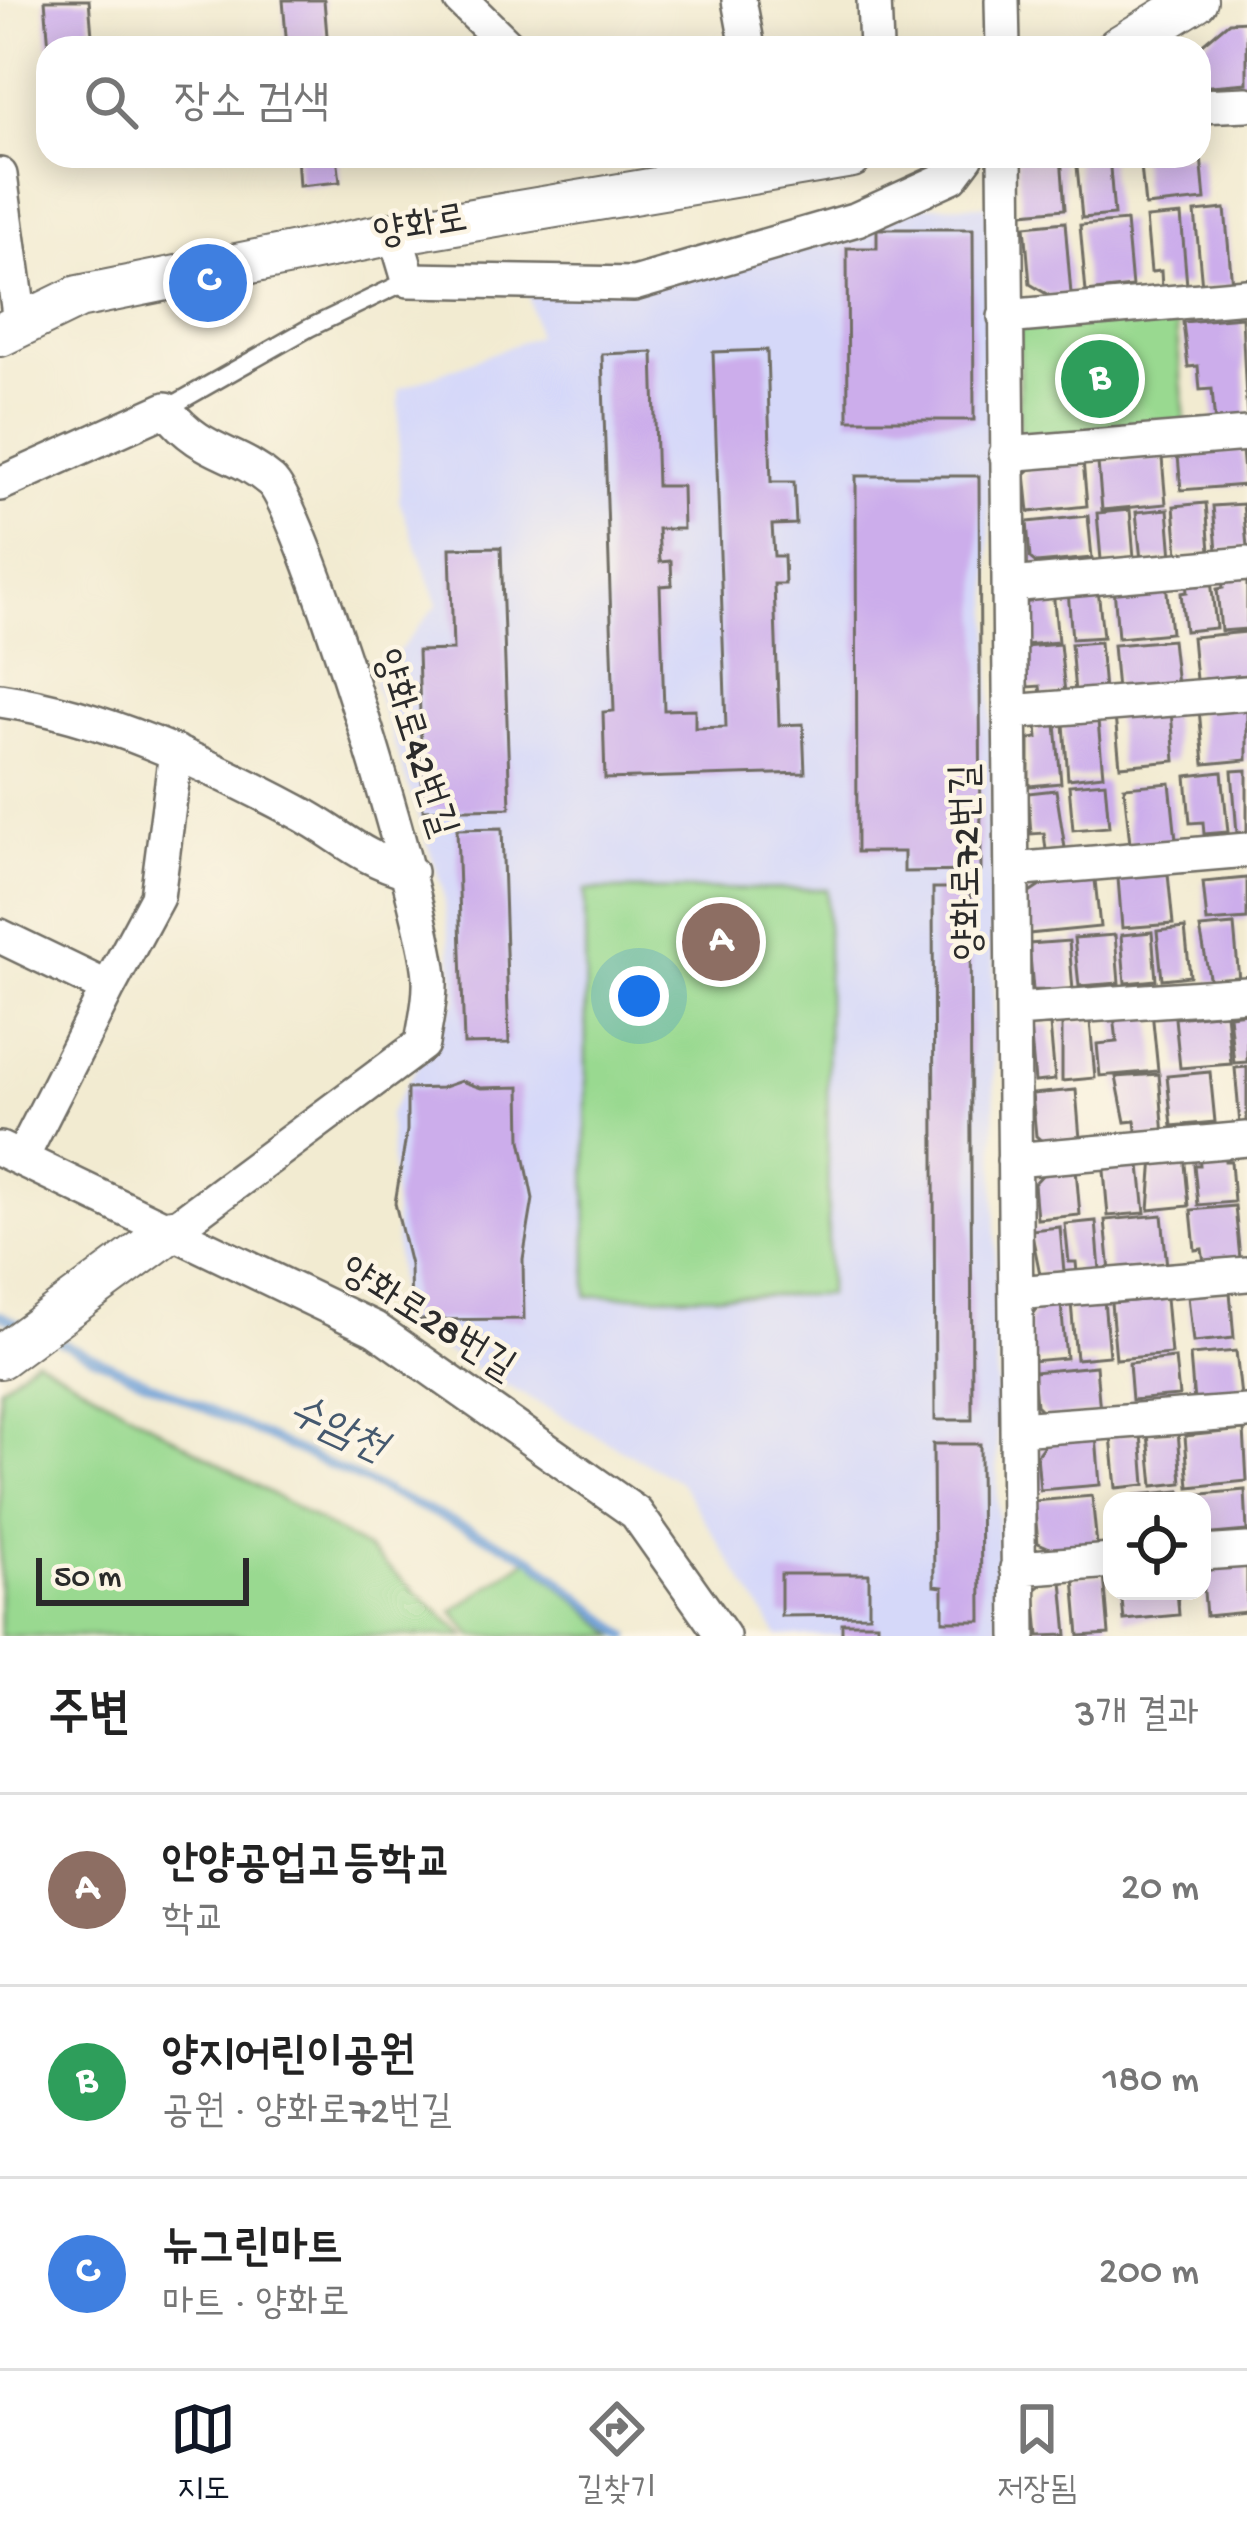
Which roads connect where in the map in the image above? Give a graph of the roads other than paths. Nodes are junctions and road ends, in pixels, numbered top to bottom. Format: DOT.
graph roads {
  1 [pos="461,0"];
  2 [pos="739,0"];
  3 [pos="874,0"];
  4 [pos="1002,0"];
  5 [pos="1196,0"];
  6 [pos="498,36"];
  7 [pos="746,36"];
  8 [pos="876,36"];
  9 [pos="1003,36"];
  10 [pos="1138,36"];
  11 [pos="1247,104"];
  12 [pos="1211,106"];
  13 [pos="683,168"];
  14 [pos="747,168"];
  15 [pos="958,168"];
  16 [pos="1005,168"];
  17 [pos="0,175"];
  18 [pos="702,181"];
  19 [pos="395,233"];
  20 [pos="409,280"];
  21 [pos="1247,296"];
  22 [pos="1005,316"];
  23 [pos="10,328"];
  24 [pos="166,409"];
  25 [pos="1247,434"];
  26 [pos="1006,454"];
  27 [pos="0,484"];
  28 [pos="1247,564"];
  29 [pos="1010,585"];
  30 [pos="1247,693"];
  31 [pos="0,700"];
  32 [pos="1010,712"];
  33 [pos="176,752"];
  34 [pos="1247,850"];
  35 [pos="1012,870"];
  36 [pos="410,872"];
  37 [pos="0,936"];
  38 [pos="108,988"];
  39 [pos="1247,994"];
  40 [pos="1015,1010"];
  41 [pos="1247,1138"];
  42 [pos="10,1154"];
  43 [pos="1014,1160"];
  44 [pos="172,1230"];
  45 [pos="1247,1274"];
  46 [pos="1016,1293"];
  47 [pos="0,1357"];
  48 [pos="1247,1412"];
  49 [pos="1017,1429"];
  50 [pos="1247,1550"];
  51 [pos="1211,1552"];
  52 [pos="1103,1562"];
  53 [pos="1017,1568"];
  54 [pos="723,1636"];
  55 [pos="1019,1636"];
  1 -- 6 [label="street"];
  2 -- 7 [label="street"];
  3 -- 8 [label="street"];
  4 -- 9 [label="street"];
  5 -- 10 [label="street"];
  11 -- 12 [label="street"];
  13 -- 18 [label="street"];
  14 -- 18 [label="street, 양화로"];
  15 -- 20 [label="street"];
  16 -- 22 [label="street, 양화로72번길"];
  17 -- 23 [label="street"];
  18 -- 19 [label="street, 양화로"];
  19 -- 20 [label="street"];
  19 -- 23 [label="street, 양화로"];
  20 -- 24 [label="lane, 양화로"];
  21 -- 22 [label="street"];
  22 -- 26 [label="street, 양화로72번길"];
  24 -- 27 [label="street"];
  24 -- 36 [label="street, 양화로42번길"];
  25 -- 26 [label="street"];
  26 -- 29 [label="street, 양화로72번길"];
  28 -- 29 [label="street"];
  29 -- 32 [label="street, 양화로72번길"];
  30 -- 32 [label="street, 양화로72번길"];
  31 -- 33 [label="street"];
  32 -- 35 [label="street, 양화로72번길"];
  33 -- 36 [label="street"];
  33 -- 38 [label="street, 양화로28번길"];
  34 -- 35 [label="street"];
  35 -- 40 [label="street, 양화로72번길"];
  36 -- 44 [label="street, 양화로42번길"];
  37 -- 38 [label="street"];
  38 -- 42 [label="street, 양화로28번길"];
  39 -- 40 [label="street, 양화로72번길"];
  40 -- 43 [label="street, 양화로72번길"];
  41 -- 43 [label="street"];
  42 -- 44 [label="street, 양화로28번길"];
  43 -- 46 [label="street, 양화로72번길"];
  44 -- 47 [label="street"];
  44 -- 54 [label="street, 양화로28번길"];
  45 -- 46 [label="street"];
  46 -- 49 [label="street, 양화로72번길"];
  48 -- 49 [label="street"];
  49 -- 53 [label="street, 양화로72번길"];
  50 -- 51 [label="street"];
  52 -- 53 [label="street"];
  53 -- 55 [label="street, 양화로72번길"];
}
